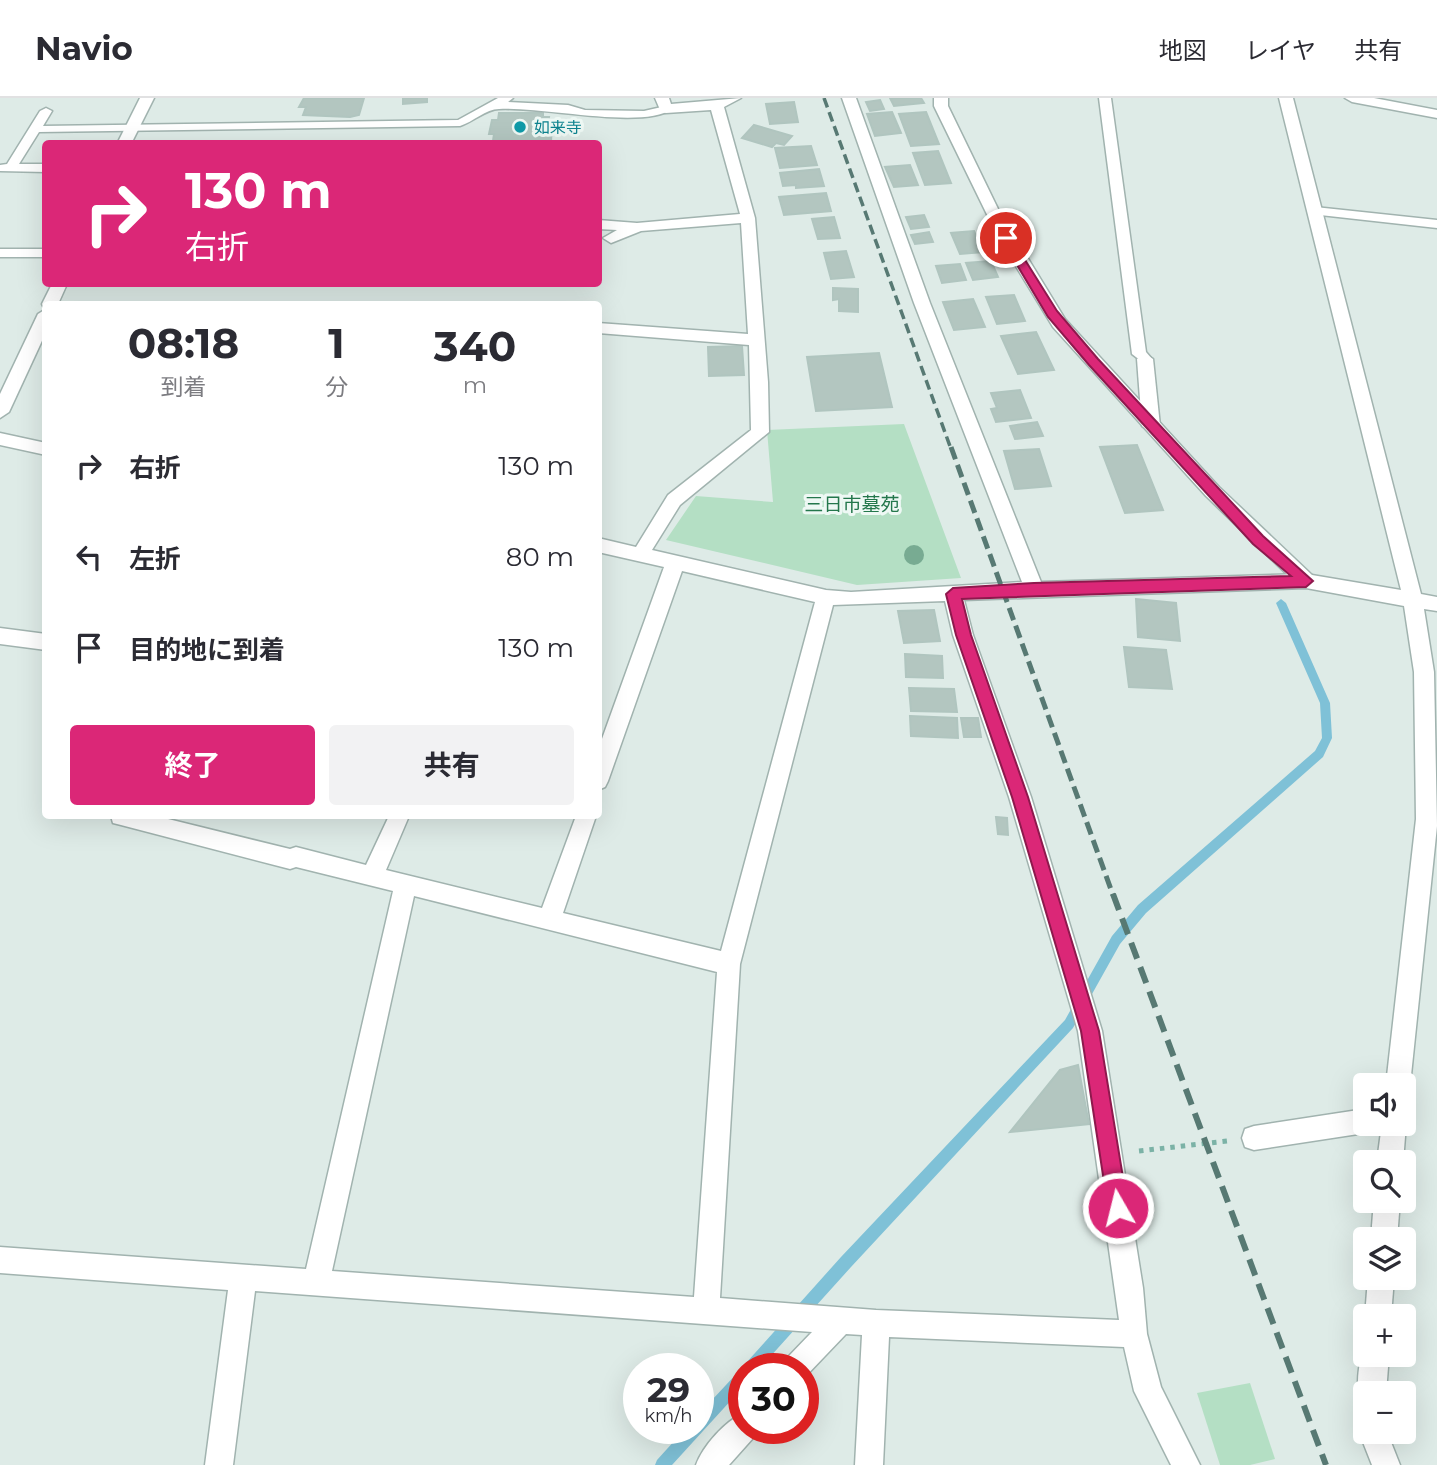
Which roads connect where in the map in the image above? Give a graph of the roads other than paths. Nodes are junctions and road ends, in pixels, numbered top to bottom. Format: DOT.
graph roads {
  1 [pos="147,98"];
  2 [pos="734,98"];
  3 [pos="849,98"];
  4 [pos="941,98"];
  5 [pos="1105,98"];
  6 [pos="1286,98"];
  7 [pos="1352,98"];
  8 [pos="502,102"];
  9 [pos="664,103"];
  10 [pos="717,105"];
  11 [pos="46,111"];
  12 [pos="1437,114"];
  13 [pos="131,128"];
  14 [pos="35,129"];
  15 [pos="126,140"];
  16 [pos="6,168"];
  17 [pos="42,168"];
  18 [pos="1315,212"];
  19 [pos="748,218"];
  20 [pos="602,223"];
  21 [pos="1437,224"];
  22 [pos="638,227"];
  23 [pos="611,238"];
  24 [pos="0,253"];
  25 [pos="42,253"];
  26 [pos="42,323"];
  27 [pos="602,328"];
  28 [pos="757,340"];
  29 [pos="1145,359"];
  30 [pos="0,412"];
  31 [pos="1151,426"];
  32 [pos="0,439"];
  33 [pos="42,448"];
  34 [pos="602,546"];
  35 [pos="640,555"];
  36 [pos="675,563"];
  37 [pos="1306,581"];
  38 [pos="1034,589"];
  39 [pos="953,594"];
  40 [pos="826,597"];
  41 [pos="1413,600"];
  42 [pos="1437,604"];
  43 [pos="0,636"];
  44 [pos="42,641"];
  45 [pos="602,770"];
  46 [pos="1432,800"];
  47 [pos="133,819"];
  48 [pos="398,819"];
  49 [pos="585,819"];
  50 [pos="372,876"];
  51 [pos="405,885"];
  52 [pos="549,921"];
  53 [pos="729,964"];
  54 [pos="1399,1073"];
  55 [pos="1353,1123"];
  56 [pos="1254,1138"];
  57 [pos="0,1260"];
  58 [pos="243,1278"];
  59 [pos="316,1282"];
  60 [pos="706,1309"];
  61 [pos="831,1319"];
  62 [pos="876,1323"];
  63 [pos="1134,1335"];
  64 [pos="807,1353"];
  65 [pos="729,1444"];
  66 [pos="1378,1444"];
  67 [pos="219,1465"];
  68 [pos="710,1465"];
  69 [pos="869,1465"];
  70 [pos="1186,1465"];
  71 [pos="1387,1465"];
  1 -- 13 [label="street"];
  2 -- 10 [label="street"];
  3 -- 38 [label="street"];
  4 -- 31 [label="street"];
  5 -- 29 [label="lane"];
  6 -- 18 [label="street"];
  7 -- 12 [label="street"];
  8 -- 9 [label="lane"];
  8 -- 13 [label="lane"];
  9 -- 10 [label="street"];
  10 -- 19 [label="street"];
  11 -- 14 [label="lane"];
  13 -- 14 [label="lane"];
  13 -- 15 [label="street"];
  14 -- 16 [label="lane"];
  16 -- 17 [label="lane"];
  18 -- 21 [label="lane"];
  18 -- 41 [label="street"];
  19 -- 22 [label="street"];
  19 -- 28 [label="street"];
  20 -- 22 [label="street"];
  22 -- 23 [label="street"];
  24 -- 25 [label="lane"];
  26 -- 30 [label="street"];
  27 -- 28 [label="street"];
  28 -- 35 [label="street"];
  29 -- 31 [label="street"];
  31 -- 37 [label="street"];
  32 -- 33 [label="street"];
  34 -- 35 [label="street"];
  35 -- 36 [label="street"];
  36 -- 40 [label="street"];
  36 -- 45 [label="street"];
  37 -- 38 [label="street"];
  37 -- 41 [label="street"];
  38 -- 39 [label="street"];
  39 -- 40 [label="street"];
  39 -- 63 [label="street"];
  40 -- 53 [label="street"];
  41 -- 42 [label="street"];
  41 -- 46 [label="street"];
  43 -- 44 [label="street"];
  46 -- 54 [label="street"];
  47 -- 50 [label="street"];
  48 -- 50 [label="street"];
  49 -- 52 [label="street"];
  50 -- 51 [label="street"];
  51 -- 52 [label="street"];
  51 -- 59 [label="street"];
  52 -- 53 [label="street"];
  53 -- 60 [label="street"];
  55 -- 56 [label="street"];
  57 -- 58 [label="street"];
  58 -- 59 [label="street"];
  58 -- 67 [label="street"];
  59 -- 60 [label="street"];
  60 -- 61 [label="street"];
  61 -- 62 [label="street"];
  61 -- 64 [label="street"];
  62 -- 63 [label="street"];
  62 -- 69 [label="street"];
  63 -- 70 [label="street"];
  65 -- 68 [label="street"];
  66 -- 71 [label="street"];
}
